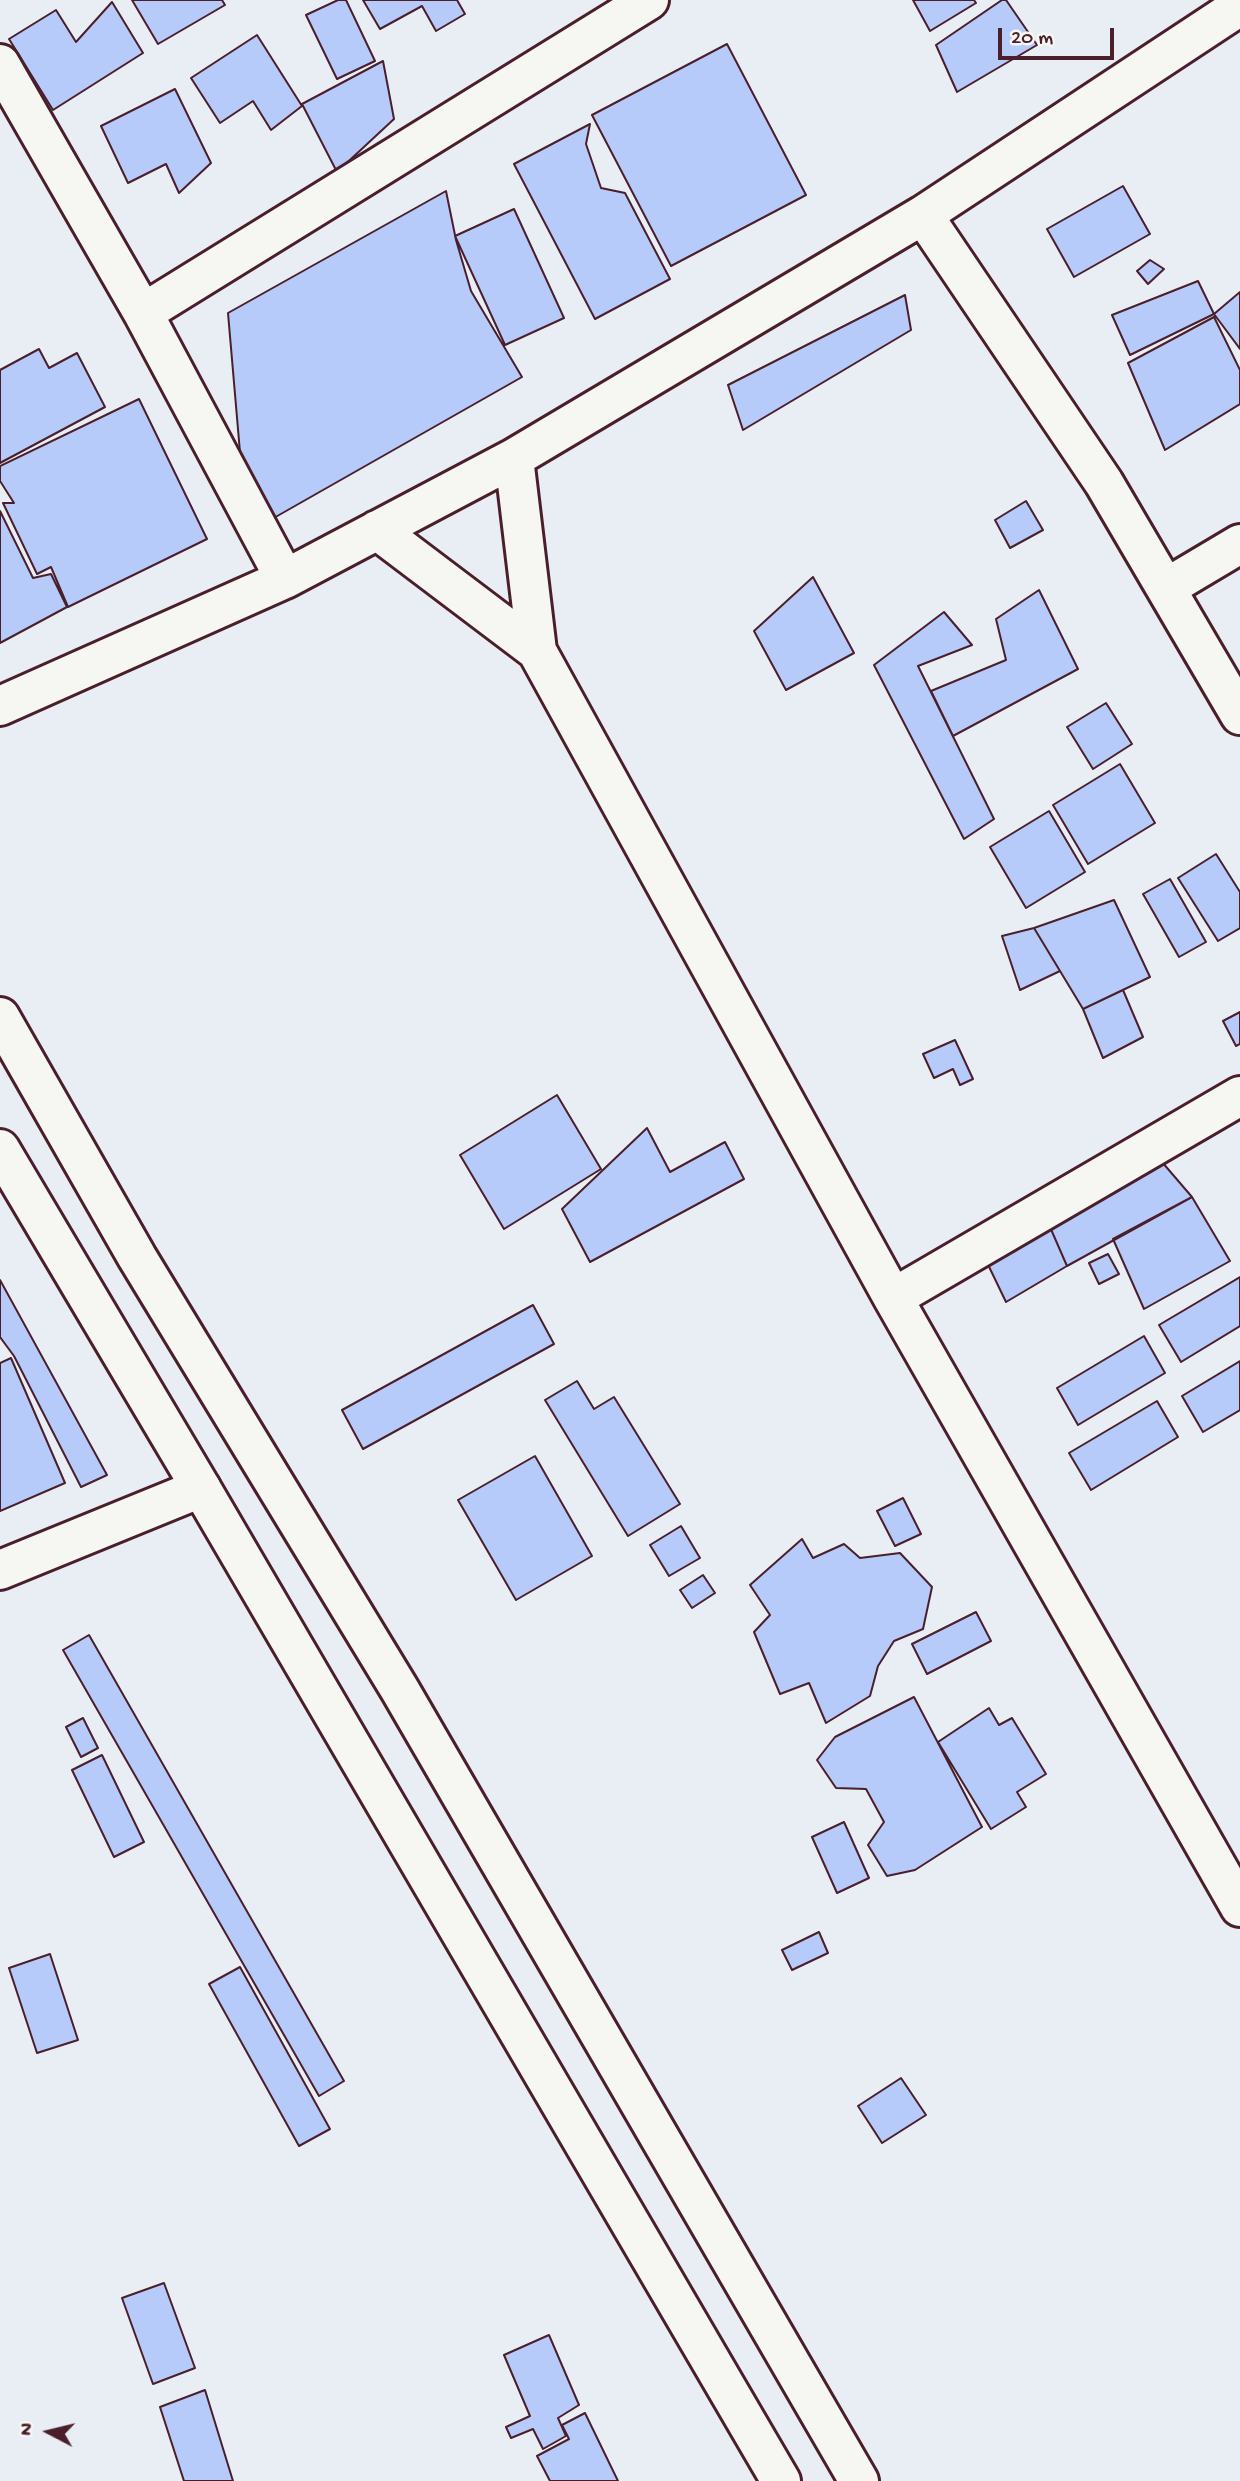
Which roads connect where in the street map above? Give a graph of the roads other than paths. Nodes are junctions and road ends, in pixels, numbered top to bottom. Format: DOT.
graph roads {
  1 [pos="649,0"];
  2 [pos="1240,6"];
  3 [pos="0,64"];
  4 [pos="923,215"];
  5 [pos="143,313"];
  6 [pos="514,458"];
  7 [pos="377,530"];
  8 [pos="1240,544"];
  9 [pos="285,579"];
  10 [pos="1166,588"];
  11 [pos="537,651"];
  12 [pos="0,706"];
  13 [pos="1240,715"];
  14 [pos="0,1017"];
  15 [pos="1240,1096"];
  16 [pos="0,1149"];
  17 [pos="893,1298"];
  18 [pos="201,1488"];
  19 [pos="0,1570"];
  20 [pos="1240,1907"];
  21 [pos="781,2481"];
  22 [pos="859,2481"];
  1 -- 5 [label="street"];
  2 -- 4 [label="street"];
  3 -- 5 [label="street"];
  4 -- 6 [label="street"];
  4 -- 10 [label="street"];
  5 -- 9 [label="street"];
  6 -- 7 [label="street"];
  6 -- 11 [label="street"];
  7 -- 9 [label="street"];
  7 -- 11 [label="street"];
  8 -- 10 [label="street"];
  9 -- 12 [label="street"];
  10 -- 13 [label="street"];
  11 -- 17 [label="street"];
  14 -- 22 [label="street"];
  15 -- 17 [label="street"];
  16 -- 18 [label="street"];
  17 -- 20 [label="street"];
  18 -- 19 [label="street"];
  18 -- 21 [label="street"];
}
